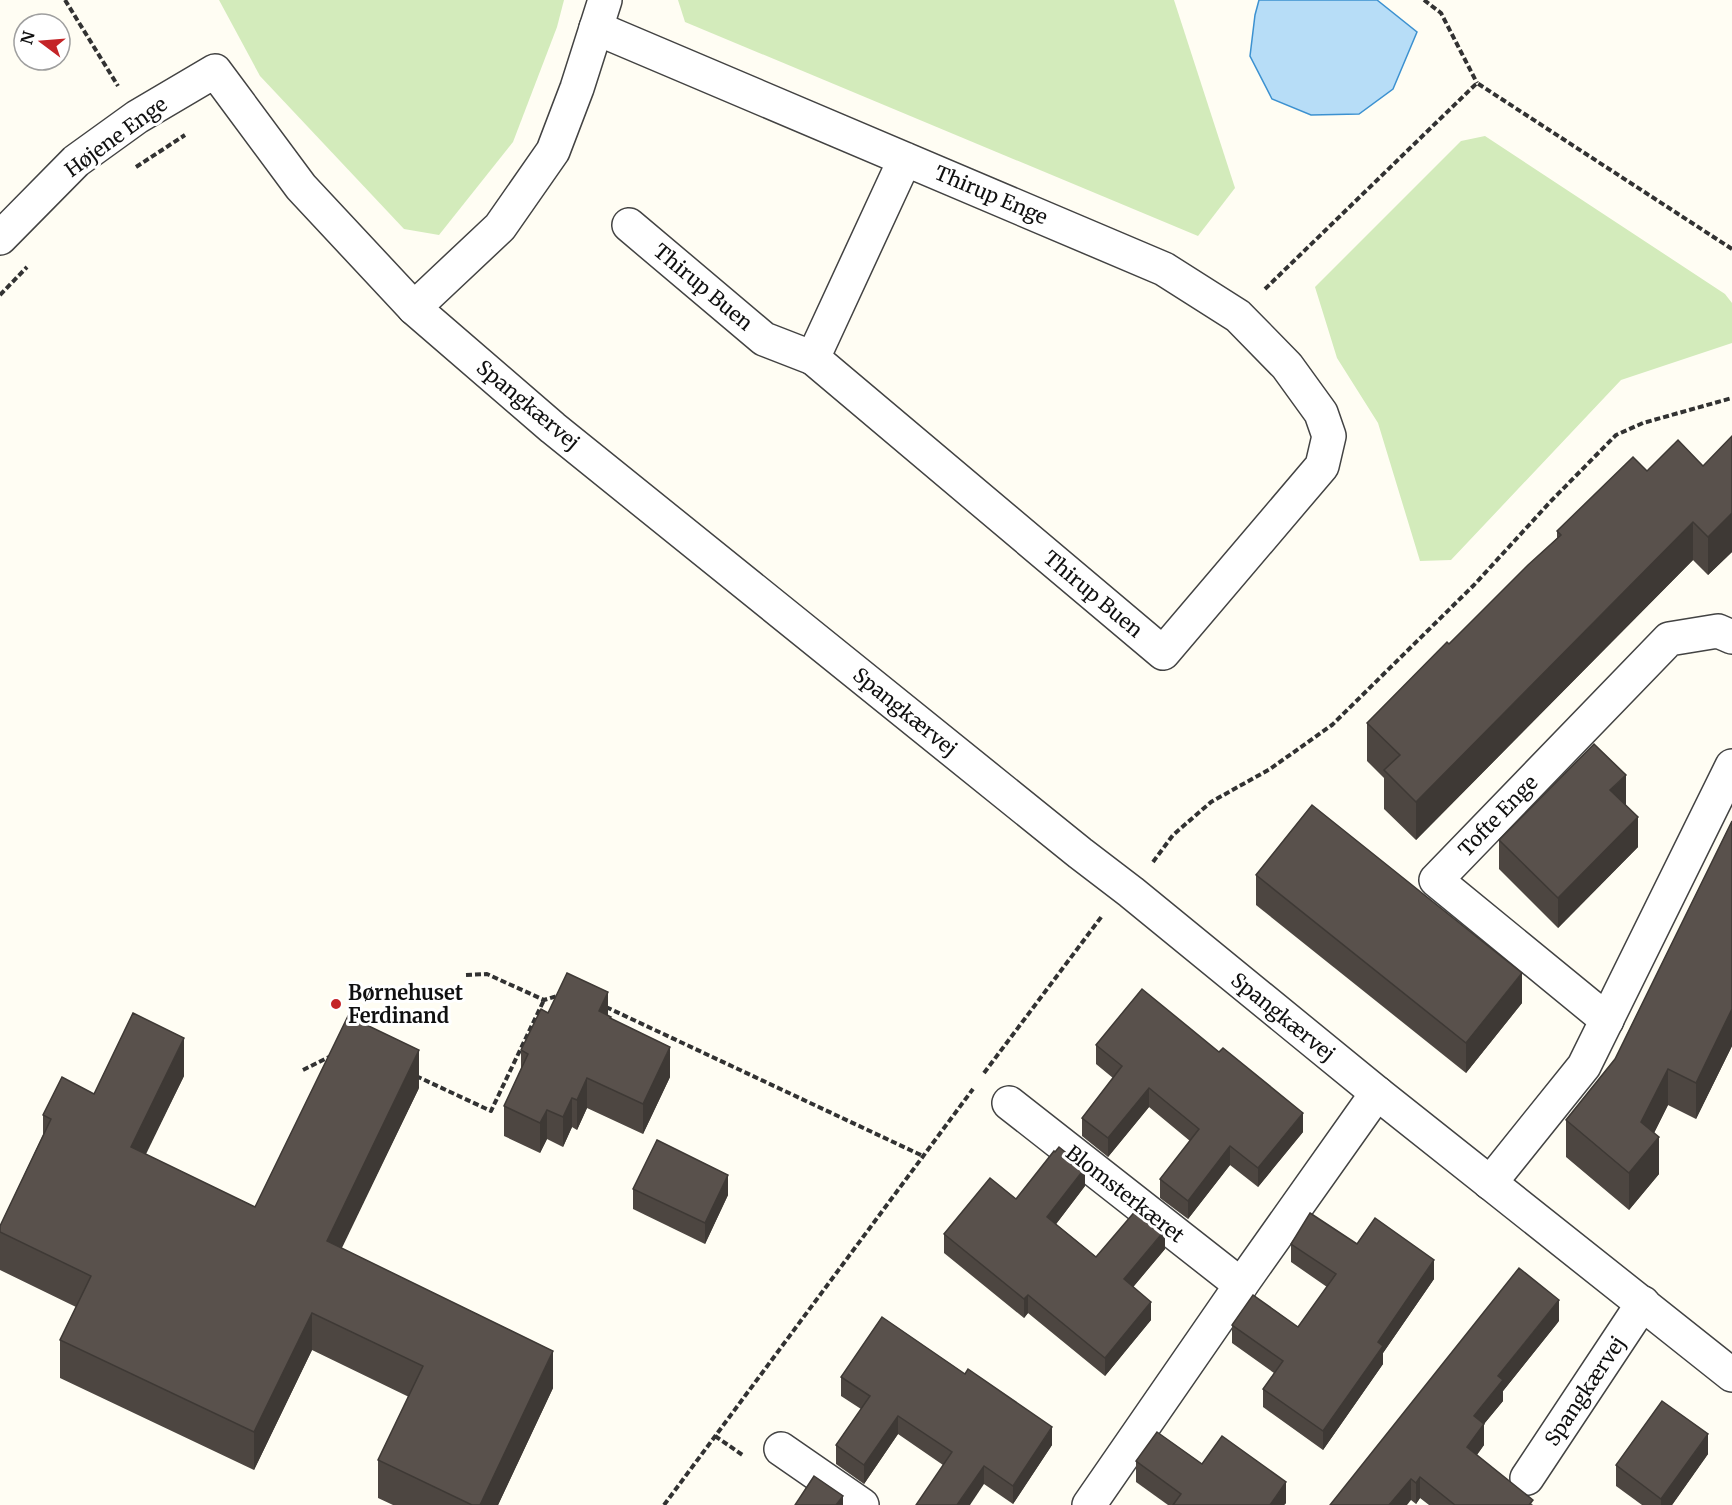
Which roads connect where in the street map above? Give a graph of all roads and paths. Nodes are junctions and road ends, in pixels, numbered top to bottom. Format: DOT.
graph roads {
  1 [pos="65,0"];
  2 [pos="1424,0"];
  3 [pos="601,14"];
  4 [pos="215,71"];
  5 [pos="1477,83"];
  6 [pos="137,117"];
  7 [pos="187,134"];
  8 [pos="905,159"];
  9 [pos="127,173"];
  10 [pos="629,225"];
  11 [pos="0,238"];
  12 [pos="1732,249"];
  13 [pos="33,261"];
  14 [pos="0,295"];
  15 [pos="414,308"];
  16 [pos="1238,316"];
  17 [pos="813,358"];
  18 [pos="1732,398"];
  19 [pos="1329,436"];
  20 [pos="1732,637"];
  21 [pos="1732,766"];
  22 [pos="1127,889"];
  23 [pos="466,975"];
  24 [pos="562,994"];
  25 [pos="544,1000"];
  26 [pos="603,1006"];
  27 [pos="1607,1020"];
  28 [pos="333,1055"];
  29 [pos="303,1070"];
  30 [pos="416,1076"];
  31 [pos="981,1079"];
  32 [pos="973,1088"];
  33 [pos="1377,1093"];
  34 [pos="1009,1103"];
  35 [pos="923,1156"];
  36 [pos="1490,1183"];
  37 [pos="1241,1285"];
  38 [pos="1643,1304"];
  39 [pos="1732,1375"];
  40 [pos="781,1449"];
  41 [pos="1527,1478"];
  42 [pos="664,1505"];
  43 [pos="862,1505"];
  44 [pos="1089,1505"];
  1 -- 6 [label="path"];
  2 -- 5 [label="path"];
  3 -- 8 [label="street, Thirup Enge"];
  3 -- 15 [label="street, Thirup Enge"];
  4 -- 6 [label="street, Højene Enge"];
  4 -- 15 [label="street, Spangkærvej"];
  5 -- 12 [label="path"];
  5 -- 16 [label="path"];
  6 -- 11 [label="street, Højene Enge"];
  7 -- 9 [label="path"];
  8 -- 16 [label="street, Thirup Enge"];
  8 -- 17 [label="street"];
  10 -- 17 [label="street, Thirup Buen"];
  13 -- 14 [label="path"];
  15 -- 22 [label="street, Spangkærvej"];
  16 -- 19 [label="street, Thirup Enge"];
  17 -- 19 [label="street, Thirup Buen"];
  18 -- 22 [label="path"];
  20 -- 27 [label="street, Tofte Enge"];
  21 -- 27 [label="street"];
  22 -- 31 [label="path"];
  22 -- 33 [label="street, Spangkærvej"];
  23 -- 25 [label="path"];
  24 -- 25 [label="path"];
  25 -- 30 [label="path"];
  26 -- 35 [label="path"];
  27 -- 36 [label="street"];
  28 -- 29 [label="path"];
  32 -- 35 [label="path"];
  33 -- 36 [label="street, Spangkærvej"];
  33 -- 37 [label="street"];
  34 -- 37 [label="street, Blomsterkæret"];
  35 -- 42 [label="path"];
  36 -- 38 [label="street, Spangkærvej"];
  37 -- 44 [label="street"];
  38 -- 39 [label="street, Spangkærvej"];
  38 -- 41 [label="street, Spangkærvej"];
  40 -- 43 [label="street"];
}
